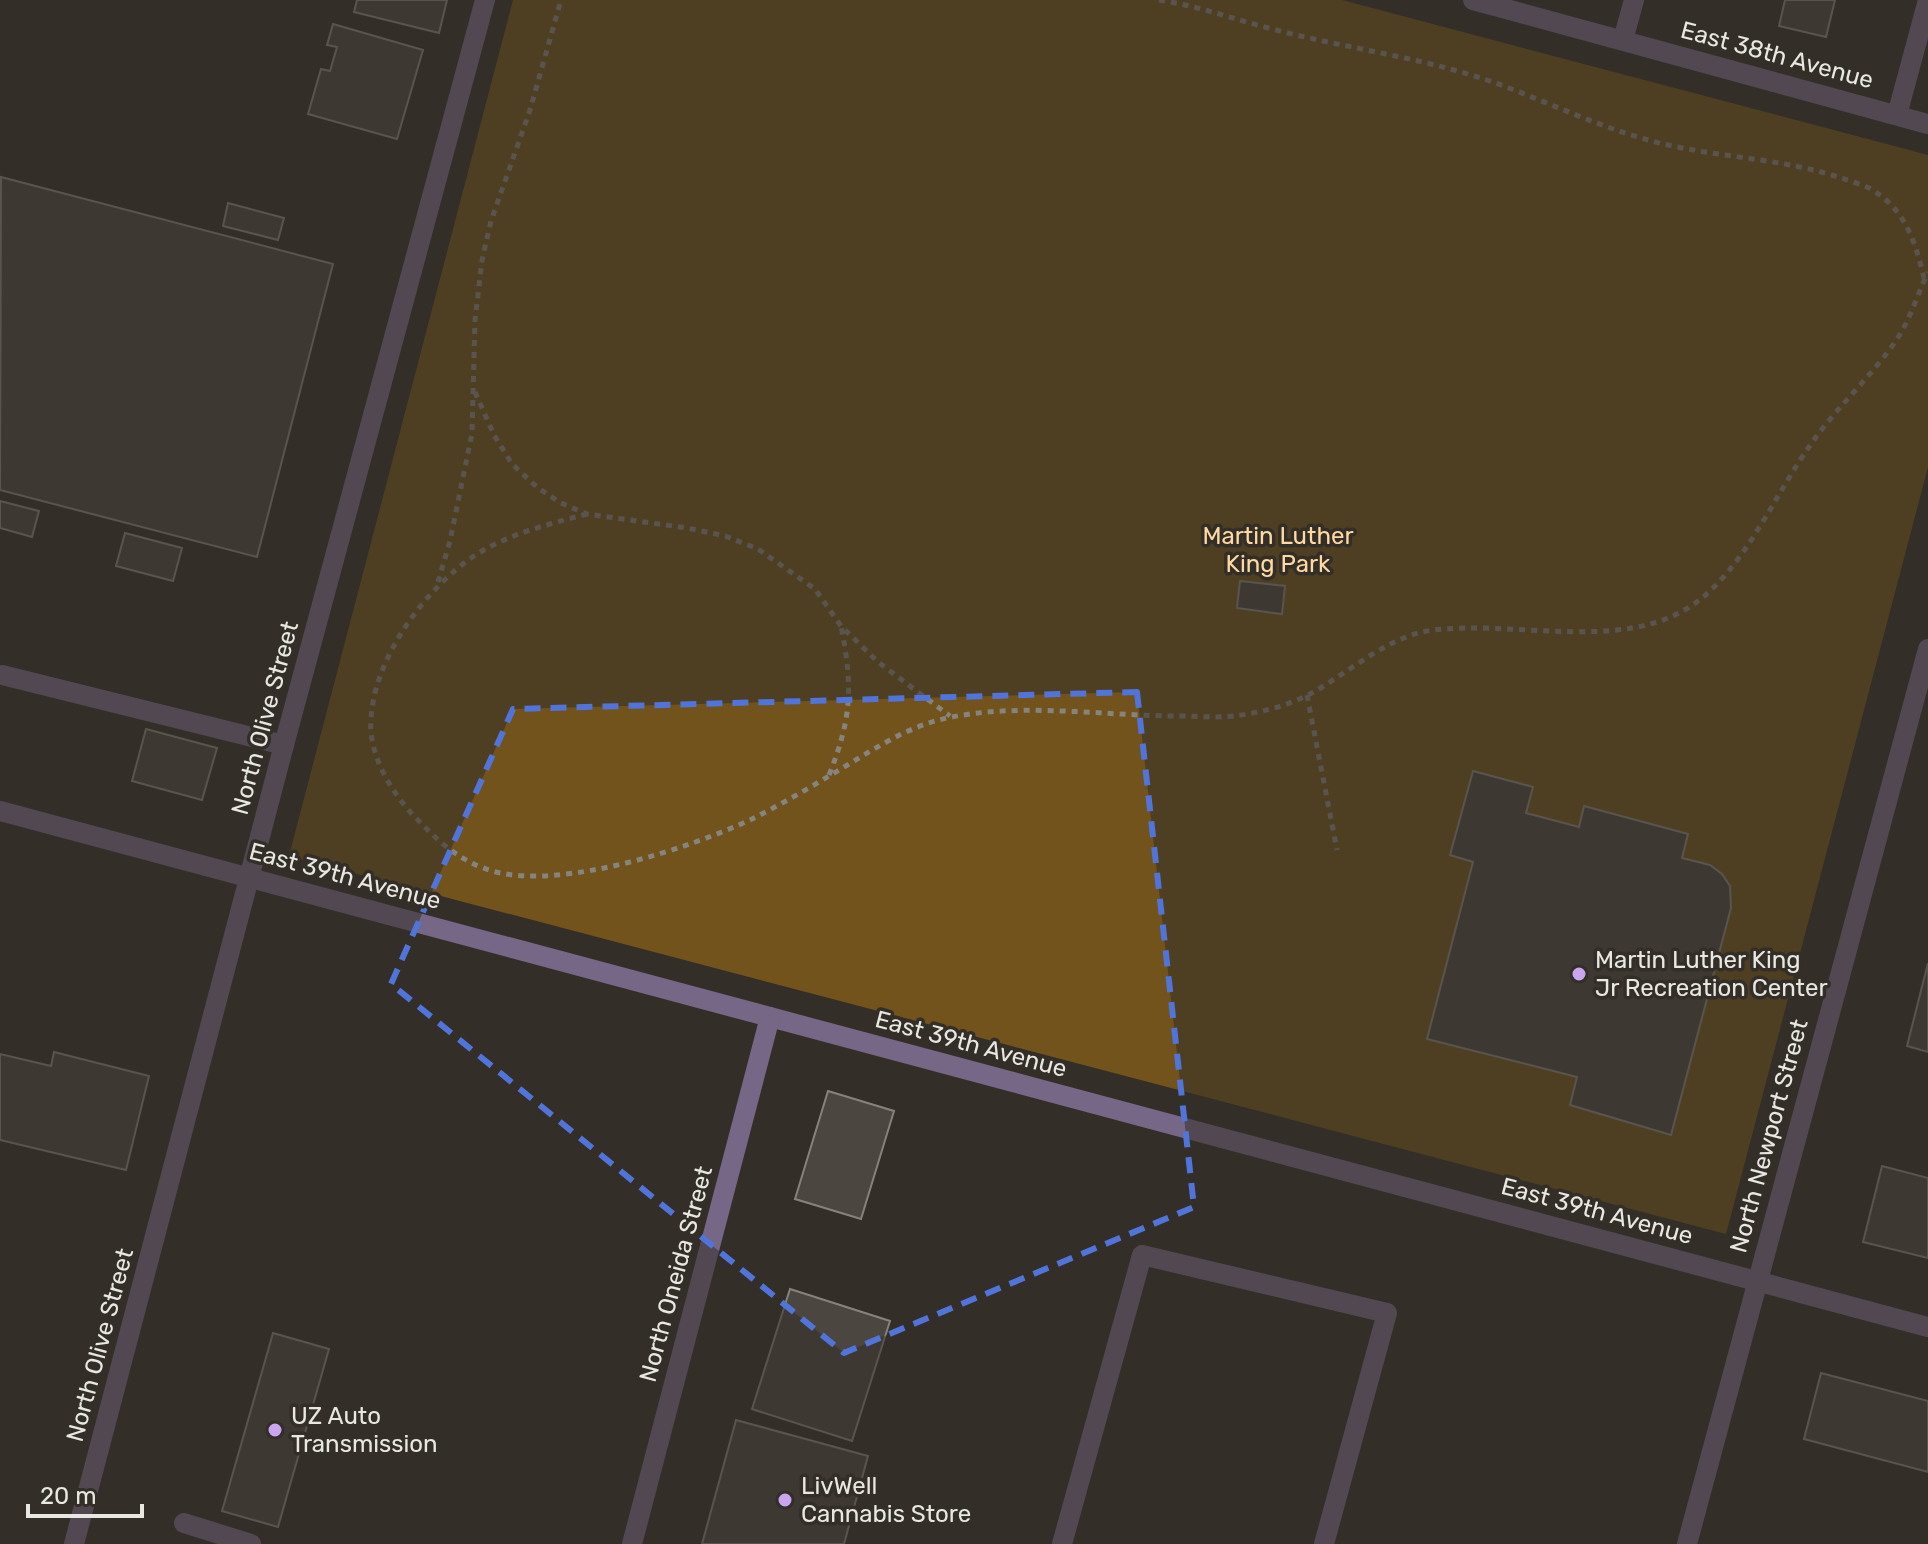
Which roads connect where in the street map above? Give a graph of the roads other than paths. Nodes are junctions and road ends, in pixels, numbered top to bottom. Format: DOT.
graph roads {
  1 [pos="485,0"];
  2 [pos="1473,0"];
  3 [pos="1634,0"];
  4 [pos="1928,0"];
  5 [pos="1623,40"];
  6 [pos="1897,115"];
  7 [pos="1928,124"];
  8 [pos="1928,649"];
  9 [pos="2,675"];
  10 [pos="284,745"];
  11 [pos="0,811"];
  12 [pos="250,878"];
  13 [pos="770,1017"];
  14 [pos="1757,1281"];
  15 [pos="1928,1327"];
  16 [pos="184,1523"];
  17 [pos="74,1544"];
  18 [pos="251,1544"];
  19 [pos="632,1544"];
  20 [pos="1062,1544"];
  21 [pos="1324,1544"];
  22 [pos="1687,1544"];
  1 -- 10 [label="street, North Olive Street"];
  2 -- 5 [label="street, East 38th Avenue"];
  3 -- 5 [label="street"];
  4 -- 6 [label="street"];
  5 -- 6 [label="street, East 38th Avenue"];
  6 -- 7 [label="street, East 38th Avenue"];
  8 -- 14 [label="street, North Newport Street"];
  9 -- 10 [label="street"];
  10 -- 12 [label="street, North Olive Street"];
  11 -- 12 [label="street, East 39th Avenue"];
  12 -- 13 [label="street, East 39th Avenue"];
  12 -- 17 [label="street, North Olive Street"];
  13 -- 14 [label="street, East 39th Avenue"];
  13 -- 19 [label="street, North Oneida Street"];
  14 -- 15 [label="street, East 39th Avenue"];
  14 -- 22 [label="street, North Newport Street"];
  16 -- 18 [label="street"];
  20 -- 21 [label="street"];
}
